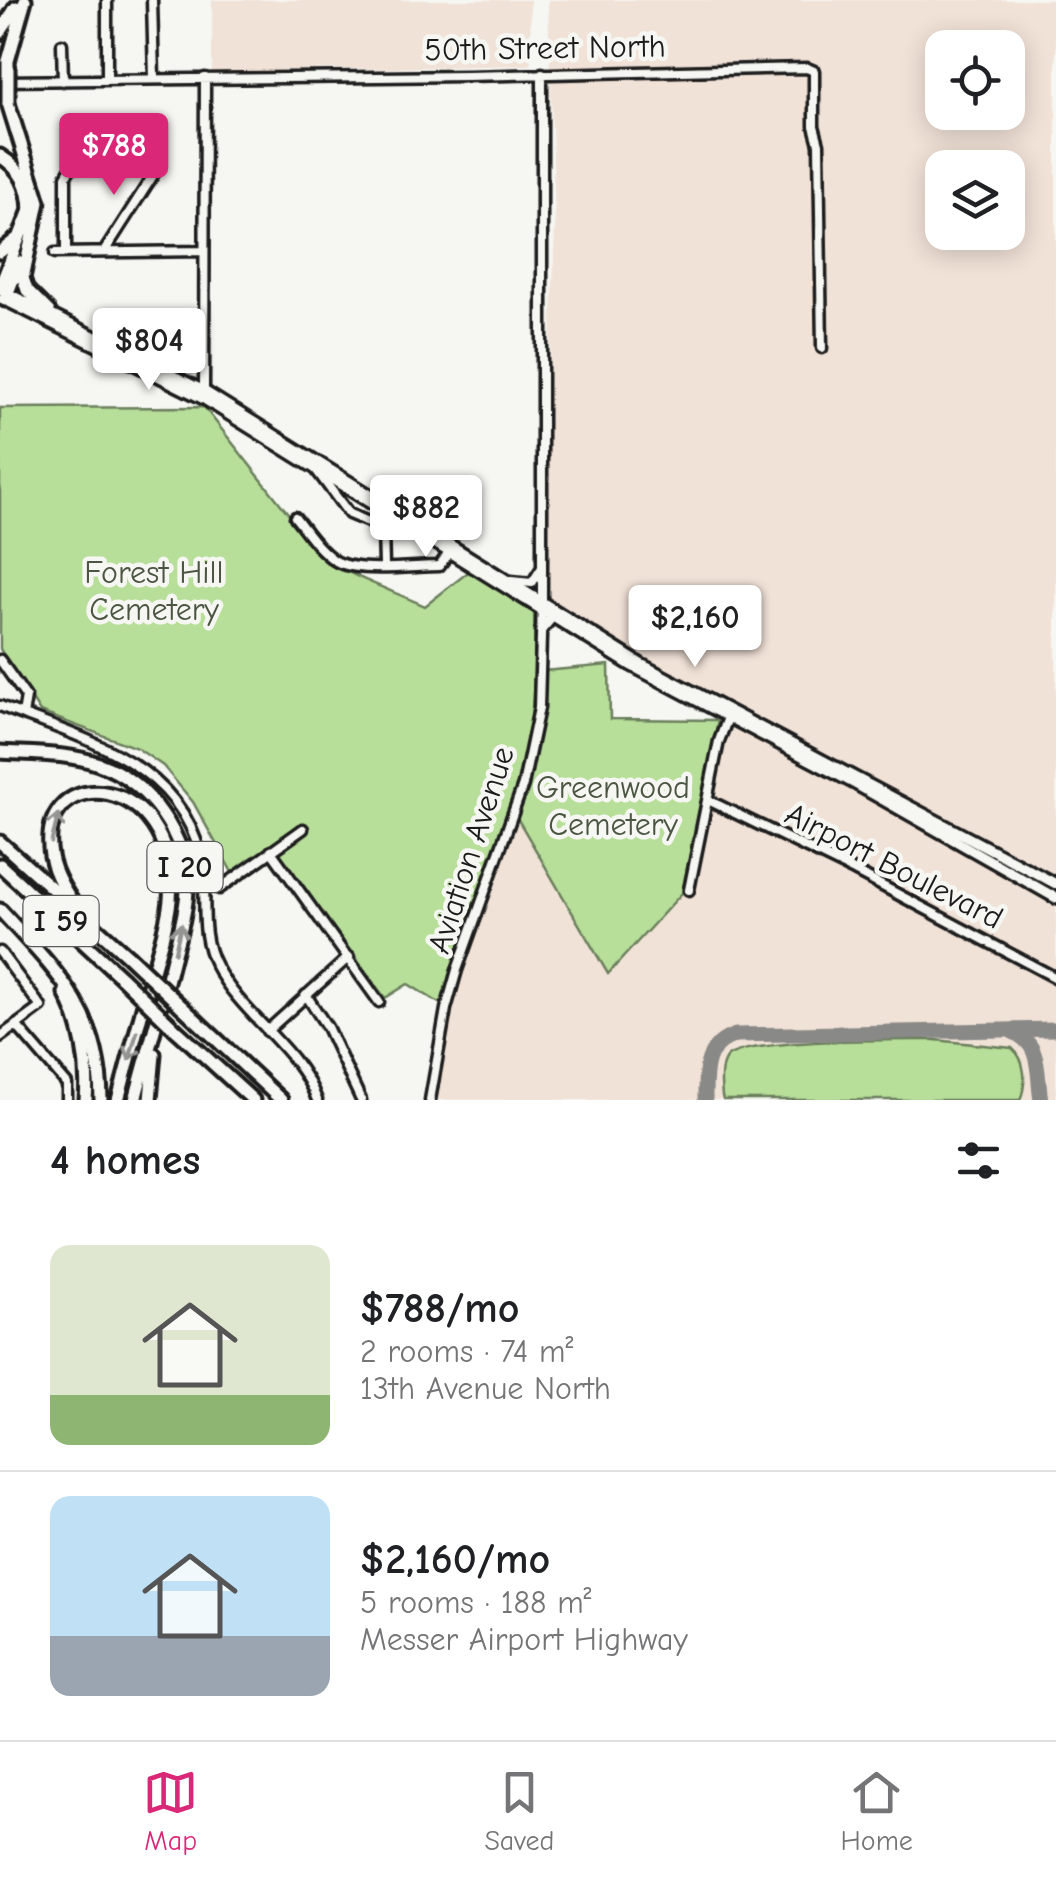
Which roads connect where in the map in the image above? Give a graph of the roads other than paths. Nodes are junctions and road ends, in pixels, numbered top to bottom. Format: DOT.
graph roads {
  1 [pos="23,0"];
  2 [pos="107,0"];
  3 [pos="152,0"];
  4 [pos="0,33"];
  5 [pos="62,44"];
  6 [pos="542,73"];
  7 [pos="205,78"];
  8 [pos="154,79"];
  9 [pos="107,80"];
  10 [pos="0,81"];
  11 [pos="63,81"];
  12 [pos="0,156"];
  13 [pos="37,219"];
  14 [pos="22,234"];
  15 [pos="204,251"];
  16 [pos="0,252"];
  17 [pos="104,252"];
  18 [pos="3,294"];
  19 [pos="49,312"];
  20 [pos="822,348"];
  21 [pos="204,395"];
  22 [pos="315,468"];
  23 [pos="394,513"];
  24 [pos="296,517"];
  25 [pos="383,528"];
  26 [pos="450,552"];
  27 [pos="542,560"];
  28 [pos="384,566"];
  29 [pos="511,581"];
  30 [pos="542,605"];
  31 [pos="553,616"];
  32 [pos="541,630"];
  33 [pos="0,660"];
  34 [pos="0,706"];
  35 [pos="23,715"];
  36 [pos="729,715"];
  37 [pos="0,752"];
  38 [pos="708,800"];
  39 [pos="303,829"];
  40 [pos="0,842"];
  41 [pos="271,851"];
  42 [pos="0,865"];
  43 [pos="203,880"];
  44 [pos="1056,884"];
  45 [pos="220,889"];
  46 [pos="689,890"];
  47 [pos="1056,898"];
  48 [pos="203,904"];
  49 [pos="0,910"];
  50 [pos="82,917"];
  51 [pos="0,952"];
  52 [pos="42,955"];
  53 [pos="350,957"];
  54 [pos="1056,978"];
  55 [pos="306,995"];
  56 [pos="380,1002"];
  57 [pos="157,1020"];
  58 [pos="16,1025"];
  59 [pos="267,1031"];
  60 [pos="0,1037"];
  61 [pos="67,1100"];
  62 [pos="86,1100"];
  63 [pos="101,1100"];
  64 [pos="118,1100"];
  65 [pos="135,1100"];
  66 [pos="150,1100"];
  67 [pos="253,1100"];
  68 [pos="282,1100"];
  69 [pos="316,1100"];
  70 [pos="360,1100"];
  71 [pos="430,1100"];
  1 -- 4 [label="highway"];
  1 -- 13 [label="highway, bridge"];
  2 -- 9 [label="street"];
  3 -- 8 [label="street"];
  5 -- 11 [label="street"];
  6 -- 7 [label="street, 50th Street North"];
  6 -- 20 [label="street, 50th Street North"];
  6 -- 27 [label="street, Aviation Avenue"];
  7 -- 8 [label="street, 50th Street North"];
  7 -- 15 [label="street"];
  8 -- 9 [label="street, 50th Street North"];
  9 -- 11 [label="street, 50th Street North"];
  10 -- 11 [label="street, 50th Street North"];
  12 -- 14 [label="highway"];
  13 -- 18 [label="highway"];
  13 -- 19 [label="highway"];
  14 -- 16 [label="highway"];
  14 -- 18 [label="highway"];
  15 -- 17 [label="street"];
  15 -- 21 [label="street"];
  17 -- 17 [label="street"];
  18 -- 19 [label="main road"];
  18 -- 21 [label="main road"];
  19 -- 21 [label="main road"];
  21 -- 22 [label="main road"];
  21 -- 23 [label="main road"];
  22 -- 23 [label="main road"];
  22 -- 25 [label="street"];
  23 -- 25 [label="street"];
  23 -- 26 [label="main road"];
  23 -- 29 [label="main road"];
  24 -- 28 [label="street"];
  25 -- 28 [label="street"];
  26 -- 28 [label="street"];
  26 -- 30 [label="main road"];
  27 -- 29 [label="street"];
  27 -- 30 [label="street, Aviation Avenue"];
  29 -- 30 [label="main road"];
  30 -- 31 [label="main road"];
  30 -- 32 [label="street, Aviation Avenue"];
  30 -- 36 [label="main road"];
  31 -- 32 [label="main road"];
  31 -- 36 [label="main road"];
  32 -- 71 [label="street, Aviation Avenue"];
  33 -- 35 [label="street"];
  34 -- 35 [label="street"];
  35 -- 43 [label="street"];
  36 -- 38 [label="street"];
  36 -- 44 [label="main road"];
  36 -- 47 [label="main road"];
  57 -- 37 [label="highway, I 20, one-way"];
  38 -- 46 [label="street"];
  38 -- 54 [label="street, Airport Boulevard"];
  39 -- 41 [label="street"];
  40 -- 50 [label="highway, I 59"];
  41 -- 45 [label="street"];
  41 -- 53 [label="street"];
  42 -- 67 [label="highway, I 59, bridge"];
  43 -- 45 [label="street"];
  43 -- 48 [label="street"];
  45 -- 48 [label="street"];
  48 -- 59 [label="street"];
  49 -- 52 [label="highway"];
  50 -- 64 [label="highway, one-way"];
  50 -- 68 [label="highway, I 59, bridge"];
  51 -- 58 [label="street"];
  52 -- 62 [label="highway"];
  52 -- 63 [label="highway"];
  53 -- 55 [label="street"];
  53 -- 56 [label="street"];
  55 -- 59 [label="street"];
  55 -- 70 [label="street"];
  57 -- 65 [label="highway, I 20"];
  57 -- 66 [label="highway"];
  58 -- 60 [label="street"];
  58 -- 61 [label="street"];
  59 -- 69 [label="street"];
}
